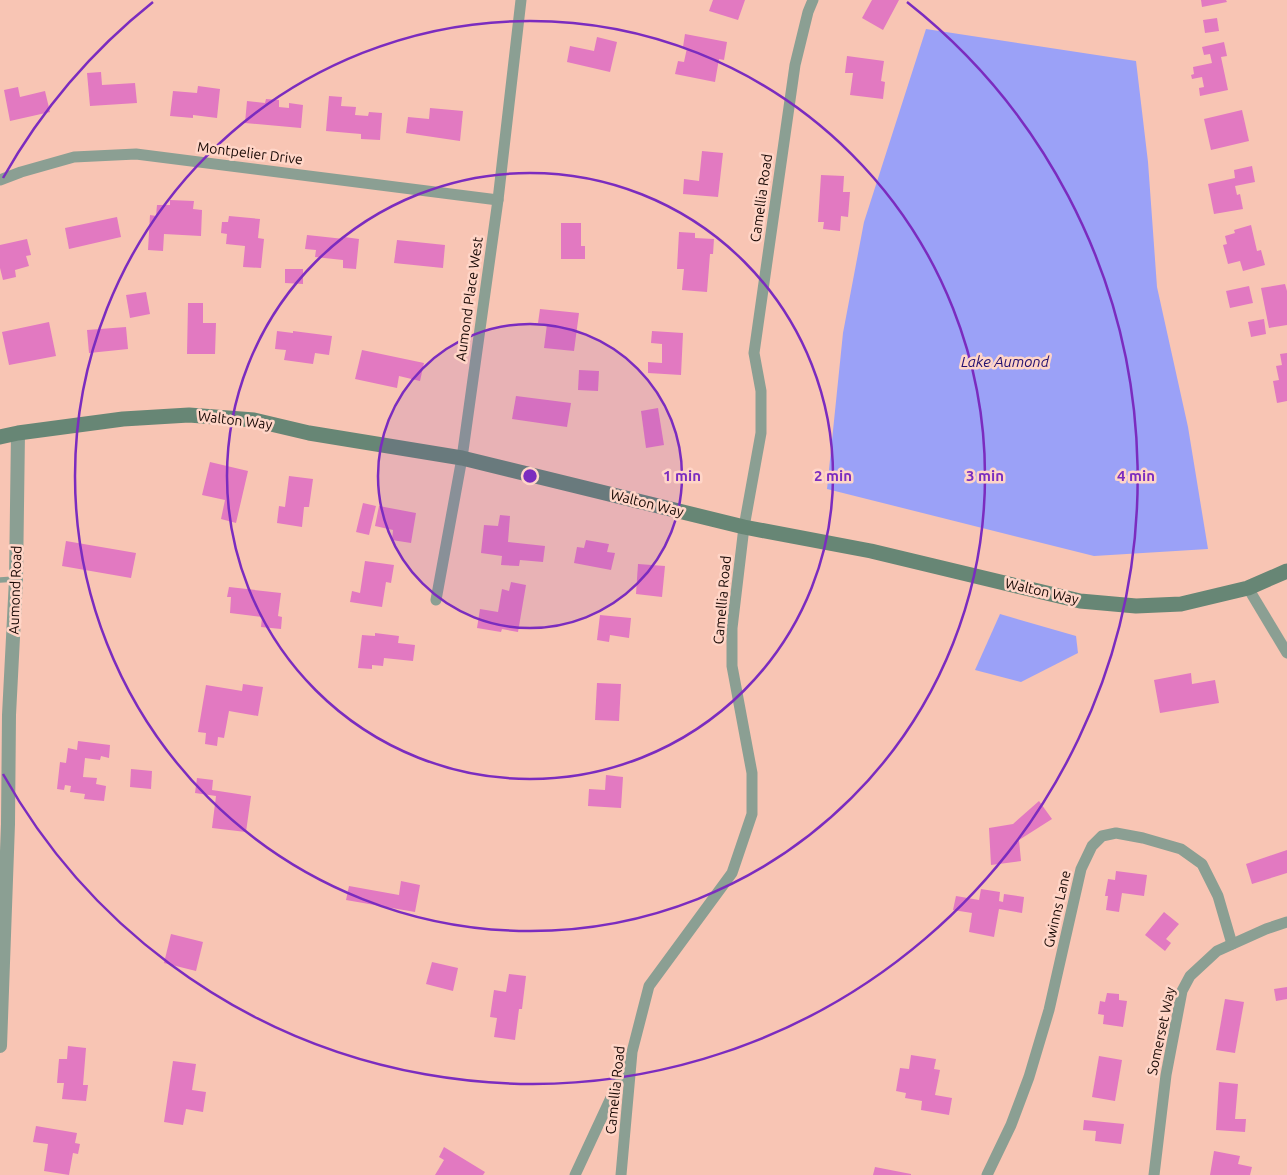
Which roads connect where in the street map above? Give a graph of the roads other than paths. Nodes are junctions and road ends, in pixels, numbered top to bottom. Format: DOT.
graph roads {
  1 [pos="521,0"];
  2 [pos="813,0"];
  3 [pos="0,180"];
  4 [pos="498,200"];
  5 [pos="18,433"];
  6 [pos="0,437"];
  7 [pos="462,458"];
  8 [pos="744,527"];
  9 [pos="1287,571"];
  10 [pos="16,579"];
  11 [pos="0,580"];
  12 [pos="1248,588"];
  13 [pos="436,600"];
  14 [pos="1287,653"];
  15 [pos="5,714"];
  16 [pos="1287,922"];
  17 [pos="1232,944"];
  18 [pos="0,1046"];
  19 [pos="632,1052"];
  20 [pos="575,1175"];
  21 [pos="621,1175"];
  22 [pos="987,1175"];
  23 [pos="1154,1175"];
  1 -- 4 [label="street, Aumond Place West"];
  2 -- 8 [label="street, Camellia Road"];
  3 -- 4 [label="street, Montpelier Drive"];
  4 -- 7 [label="street, Aumond Place West"];
  5 -- 6 [label="main road, Walton Way"];
  5 -- 7 [label="main road, Walton Way"];
  5 -- 10 [label="street, Aumond Road"];
  7 -- 8 [label="main road, Walton Way"];
  7 -- 13 [label="street, Aumond Place West"];
  8 -- 12 [label="main road, Walton Way"];
  8 -- 19 [label="street, Camellia Road"];
  9 -- 12 [label="main road, Walton Way"];
  10 -- 11 [label="lane"];
  10 -- 15 [label="street, Aumond Road"];
  12 -- 14 [label="street"];
  15 -- 18 [label="street, Aumond Road"];
  16 -- 17 [label="street, Somerset Way"];
  17 -- 22 [label="street, Gwinns Lane"];
  17 -- 23 [label="street, Somerset Way"];
  19 -- 20 [label="street"];
  19 -- 21 [label="street, Camellia Road"];
}
